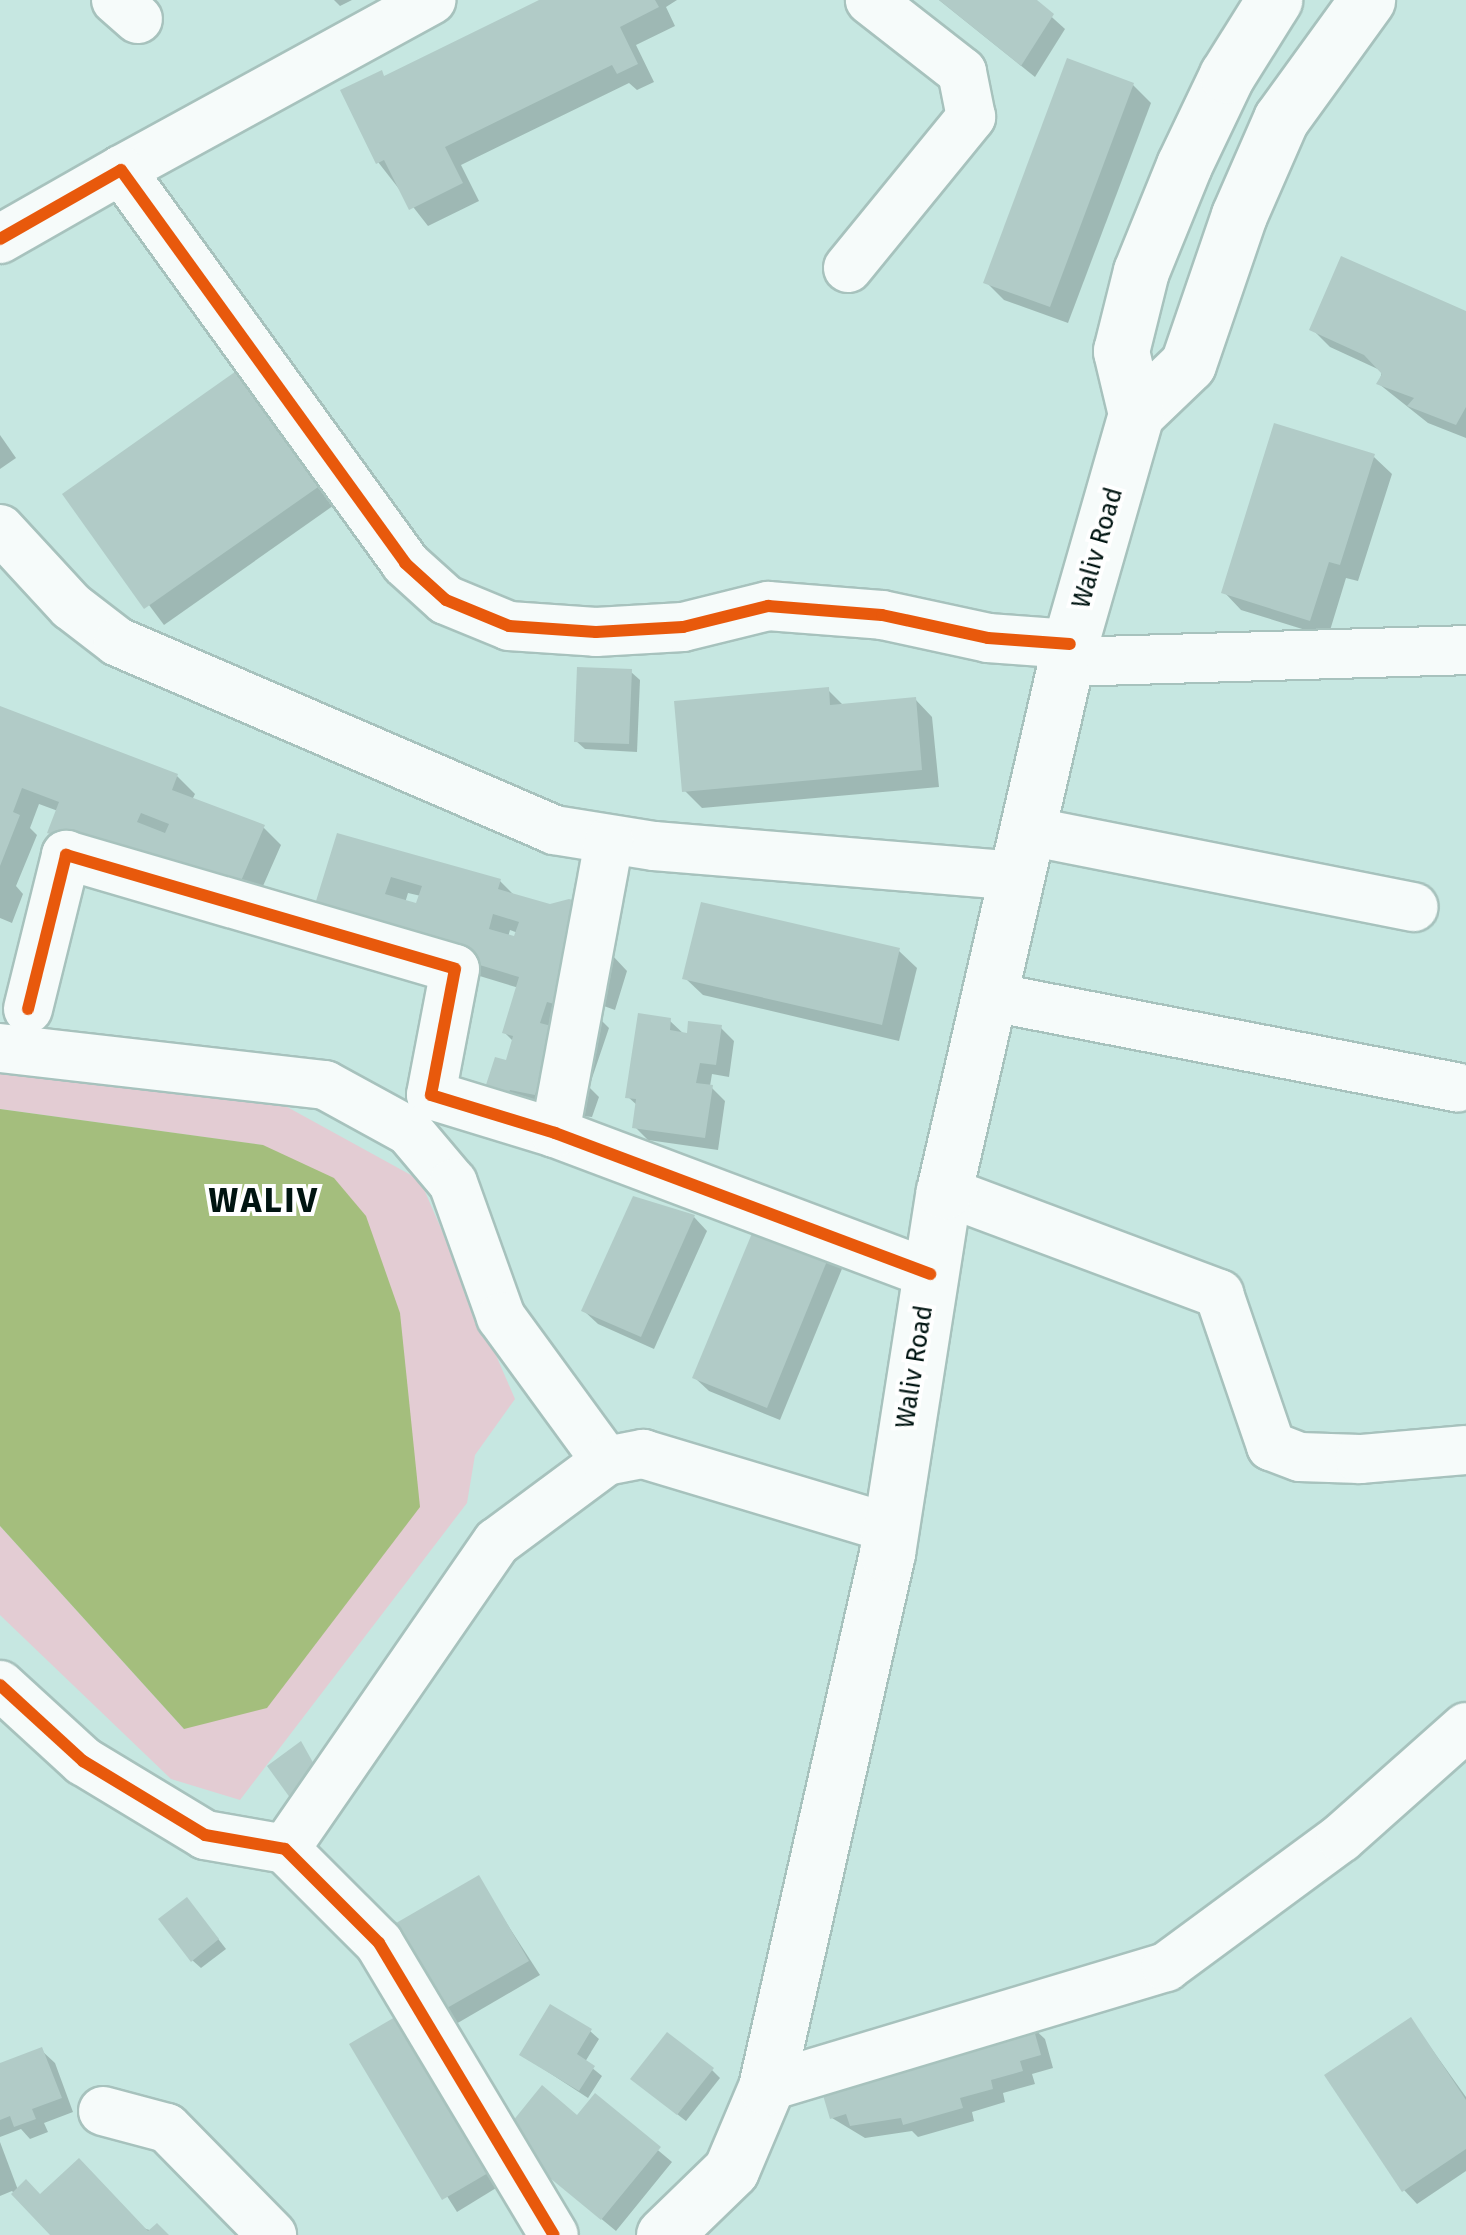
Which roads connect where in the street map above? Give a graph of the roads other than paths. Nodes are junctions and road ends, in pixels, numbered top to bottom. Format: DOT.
graph roads {
  1 [pos="431,0"];
  2 [pos="870,0"];
  3 [pos="1274,0"];
  4 [pos="1368,0"];
  5 [pos="121,170"];
  6 [pos="0,239"];
  7 [pos="848,268"];
  8 [pos="1136,414"];
  9 [pos="0,529"];
  10 [pos="1466,650"];
  11 [pos="1068,653"];
  12 [pos="609,841"];
  13 [pos="1024,853"];
  14 [pos="1414,907"];
  15 [pos="992,997"];
  16 [pos="28,1009"];
  17 [pos="0,1048"];
  18 [pos="1457,1087"];
  19 [pos="554,1133"];
  20 [pos="944,1192"];
  21 [pos="930,1274"];
  22 [pos="1466,1450"];
  23 [pos="606,1460"];
  24 [pos="890,1528"];
  25 [pos="0,1685"];
  26 [pos="1466,1728"];
  27 [pos="285,1849"];
  28 [pos="766,2087"];
  29 [pos="103,2111"];
  30 [pos="671,2232"];
  31 [pos="272,2235"];
  32 [pos="554,2235"];
  1 -- 5 [label="street"];
  2 -- 7 [label="street"];
  3 -- 8 [label="main road, Waliv Road"];
  4 -- 8 [label="main road"];
  5 -- 6 [label="street"];
  5 -- 11 [label="street"];
  8 -- 11 [label="main road, Waliv Road"];
  9 -- 12 [label="street"];
  10 -- 11 [label="street"];
  11 -- 13 [label="main road, Waliv Road"];
  12 -- 13 [label="street"];
  12 -- 19 [label="street"];
  13 -- 14 [label="street"];
  13 -- 15 [label="main road, Waliv Road"];
  15 -- 18 [label="street"];
  15 -- 20 [label="main road, Waliv Road"];
  16 -- 19 [label="street"];
  17 -- 23 [label="street"];
  19 -- 21 [label="street"];
  20 -- 21 [label="main road, Waliv Road"];
  20 -- 22 [label="street"];
  21 -- 24 [label="main road, Waliv Road"];
  23 -- 24 [label="street"];
  23 -- 27 [label="street"];
  24 -- 28 [label="main road, Waliv Road"];
  25 -- 27 [label="street"];
  26 -- 28 [label="street"];
  27 -- 32 [label="street"];
  28 -- 30 [label="main road, Waliv Road"];
  29 -- 31 [label="street"];
}
